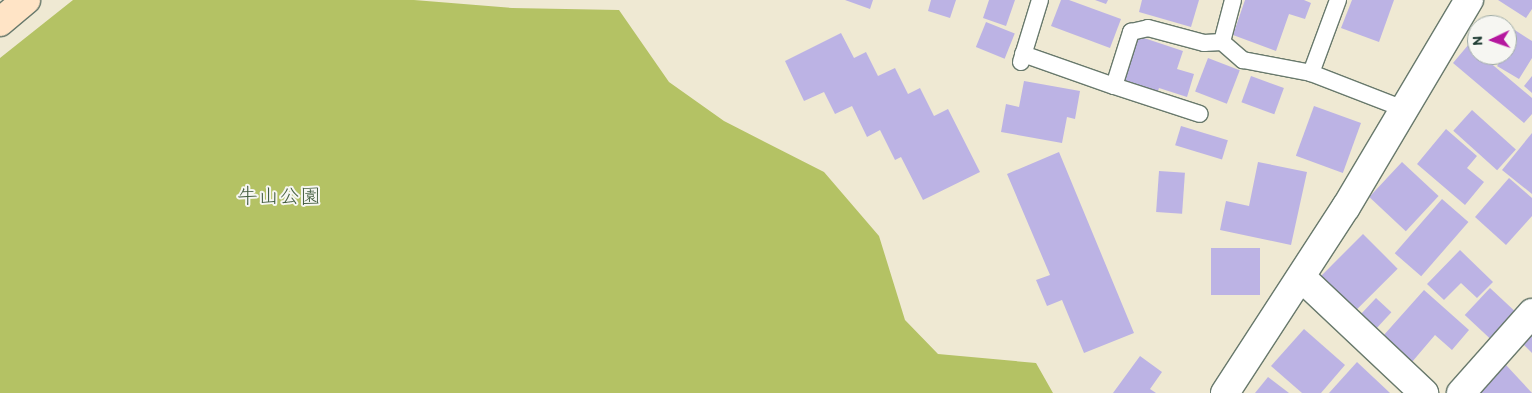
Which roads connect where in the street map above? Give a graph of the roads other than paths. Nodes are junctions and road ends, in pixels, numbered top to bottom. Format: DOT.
graph roads {
  1 [pos="26,0"];
  2 [pos="1040,0"];
  3 [pos="1233,0"];
  4 [pos="1338,0"];
  5 [pos="1469,0"];
  6 [pos="0,22"];
  7 [pos="1222,42"];
  8 [pos="1311,73"];
  9 [pos="1114,86"];
  10 [pos="1404,109"];
  11 [pos="1200,114"];
  12 [pos="1302,278"];
  13 [pos="1532,312"];
  14 [pos="1226,393"];
  15 [pos="1424,393"];
  16 [pos="1461,393"];
  1 -- 6 [label="street"];
  2 -- 9 [label="lane"];
  3 -- 7 [label="lane"];
  4 -- 8 [label="lane"];
  5 -- 10 [label="street"];
  7 -- 8 [label="lane"];
  7 -- 9 [label="lane"];
  8 -- 10 [label="lane"];
  9 -- 11 [label="lane"];
  10 -- 12 [label="street"];
  12 -- 14 [label="street"];
  12 -- 15 [label="street"];
  13 -- 16 [label="street"];
}
